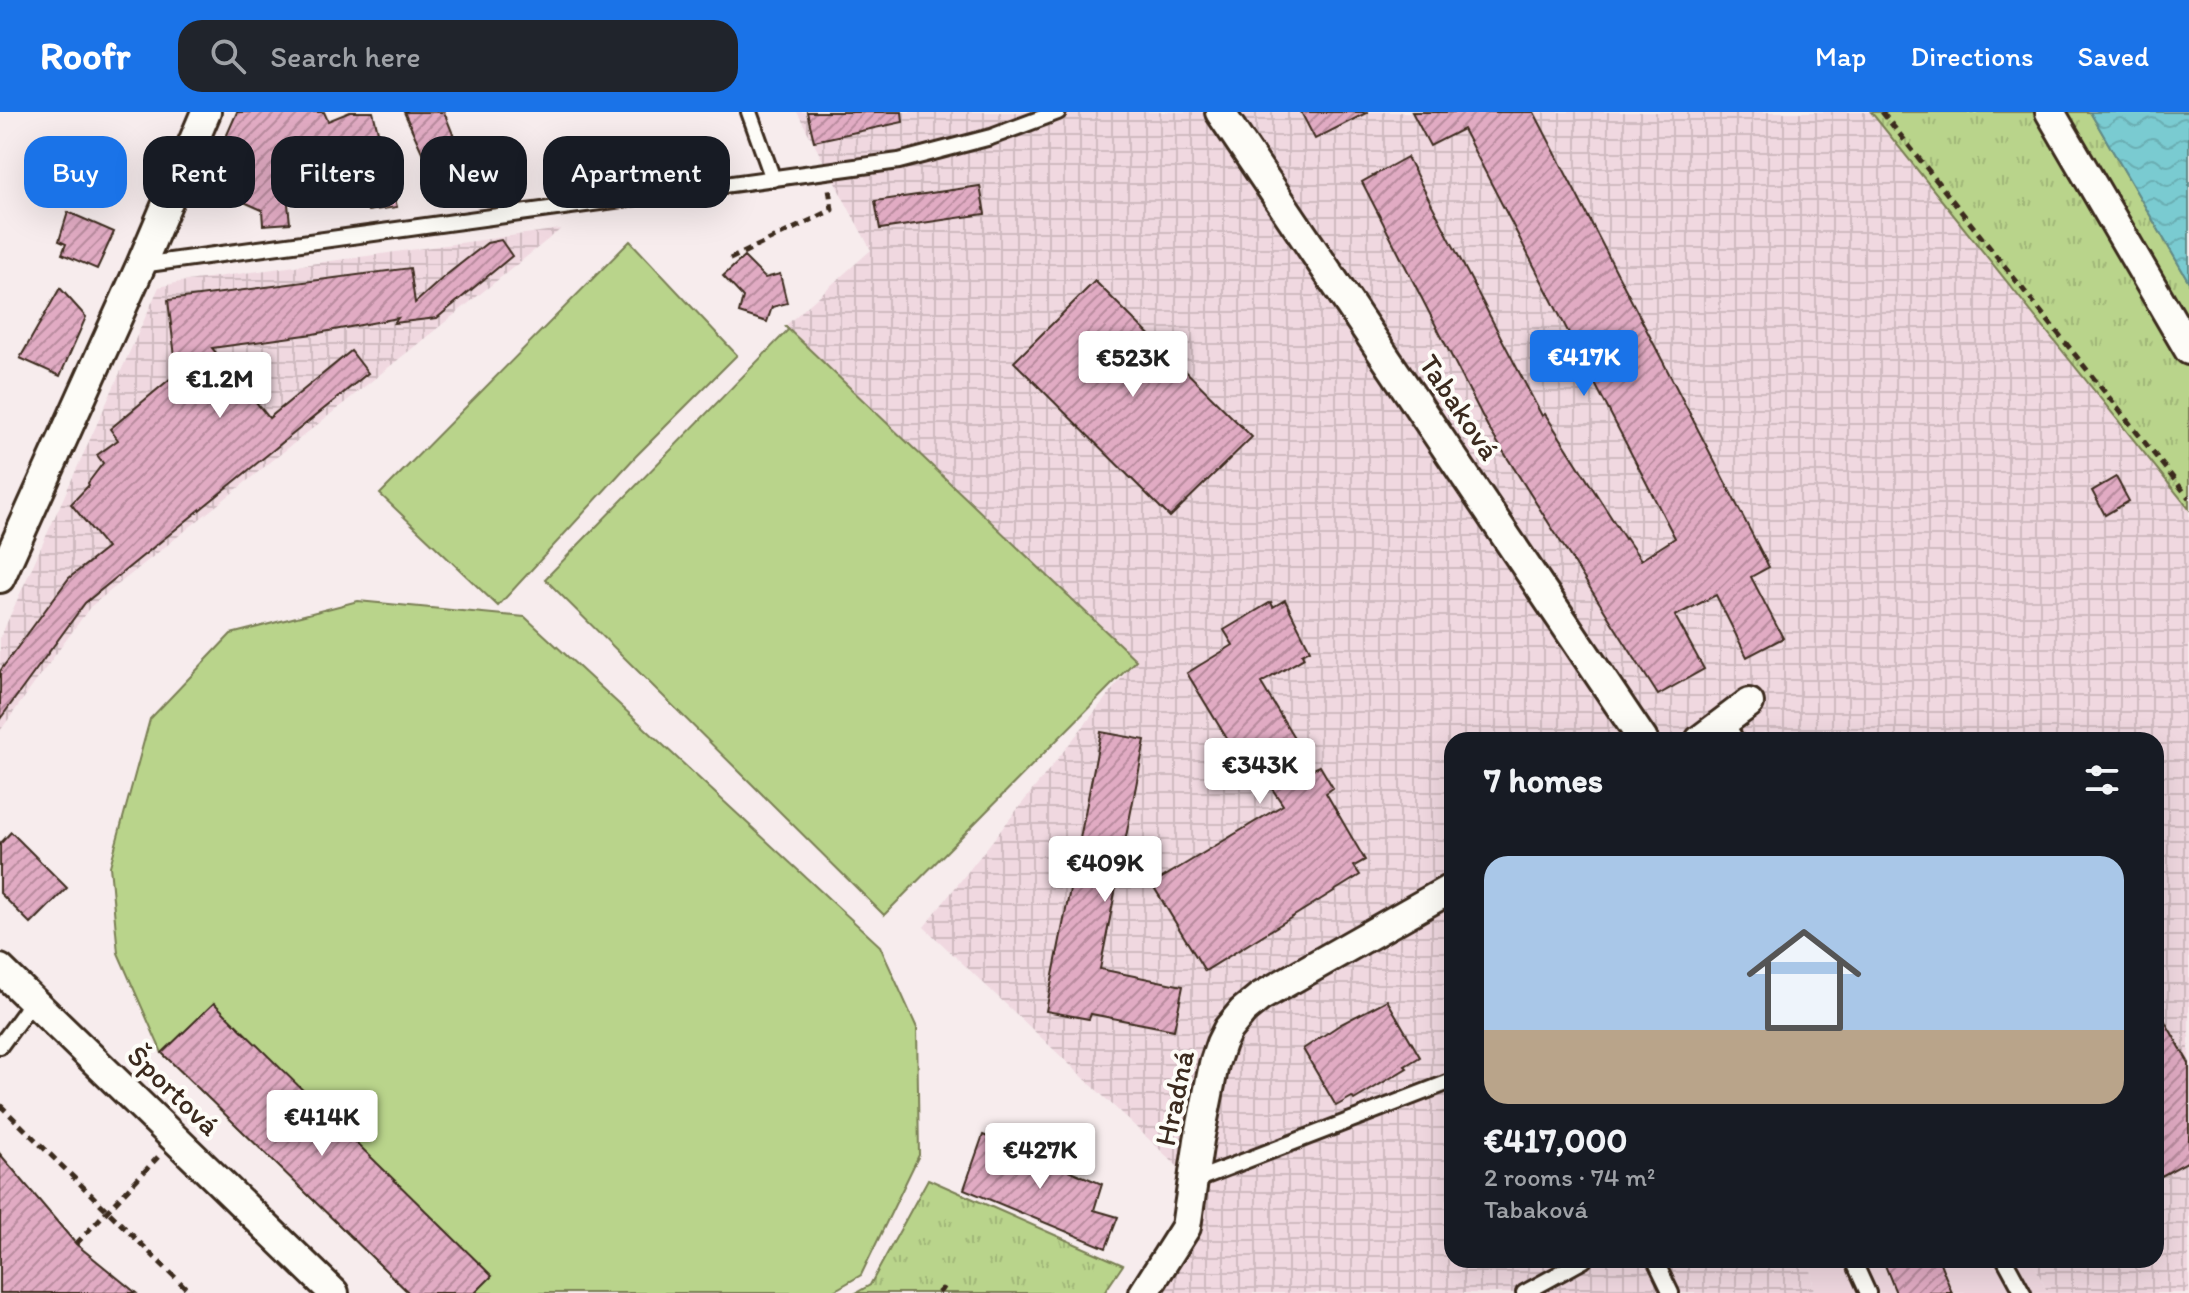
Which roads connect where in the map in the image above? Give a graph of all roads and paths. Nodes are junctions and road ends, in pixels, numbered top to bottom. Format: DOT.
graph roads {
  1 [pos="206,112"];
  2 [pos="749,112"];
  3 [pos="1058,112"];
  4 [pos="1220,112"];
  5 [pos="1882,112"];
  6 [pos="2050,112"];
  7 [pos="827,171"];
  8 [pos="773,179"];
  9 [pos="730,259"];
  10 [pos="141,265"];
  11 [pos="2189,350"];
  12 [pos="2189,498"];
  13 [pos="0,578"];
  14 [pos="1749,703"];
  15 [pos="1730,730"];
  16 [pos="1638,732"];
  17 [pos="1444,893"];
  18 [pos="0,969"];
  19 [pos="33,1001"];
  20 [pos="0,1046"];
  21 [pos="1444,1084"];
  22 [pos="0,1105"];
  23 [pos="175,1139"];
  24 [pos="1193,1181"];
  25 [pos="107,1210"];
  26 [pos="76,1244"];
  27 [pos="1569,1268"];
  28 [pos="1659,1268"];
  29 [pos="1857,1268"];
  30 [pos="2009,1268"];
  31 [pos="191,1293"];
  32 [pos="334,1293"];
  33 [pos="938,1293"];
  34 [pos="948,1293"];
  35 [pos="1144,1293"];
  36 [pos="1524,1293"];
  37 [pos="1671,1293"];
  38 [pos="1868,1293"];
  39 [pos="2023,1293"];
  1 -- 10 [label="street"];
  2 -- 8 [label="lane"];
  3 -- 7 [label="lane"];
  4 -- 16 [label="street, Tabaková"];
  5 -- 12 [label="path"];
  6 -- 11 [label="street"];
  7 -- 8 [label="lane"];
  7 -- 9 [label="path"];
  8 -- 10 [label="lane"];
  10 -- 13 [label="street"];
  14 -- 15 [label="street"];
  17 -- 24 [label="street, Hradná"];
  18 -- 19 [label="street, Športová"];
  19 -- 20 [label="lane"];
  19 -- 23 [label="street, Športová"];
  21 -- 24 [label="lane"];
  22 -- 25 [label="path"];
  23 -- 25 [label="path"];
  23 -- 32 [label="street, Športová"];
  24 -- 35 [label="street, Hradná"];
  25 -- 26 [label="path"];
  25 -- 31 [label="path"];
  27 -- 36 [label="lane"];
  28 -- 37 [label="lane"];
  29 -- 38 [label="lane"];
  30 -- 39 [label="lane"];
  33 -- 34 [label="path"];
}
